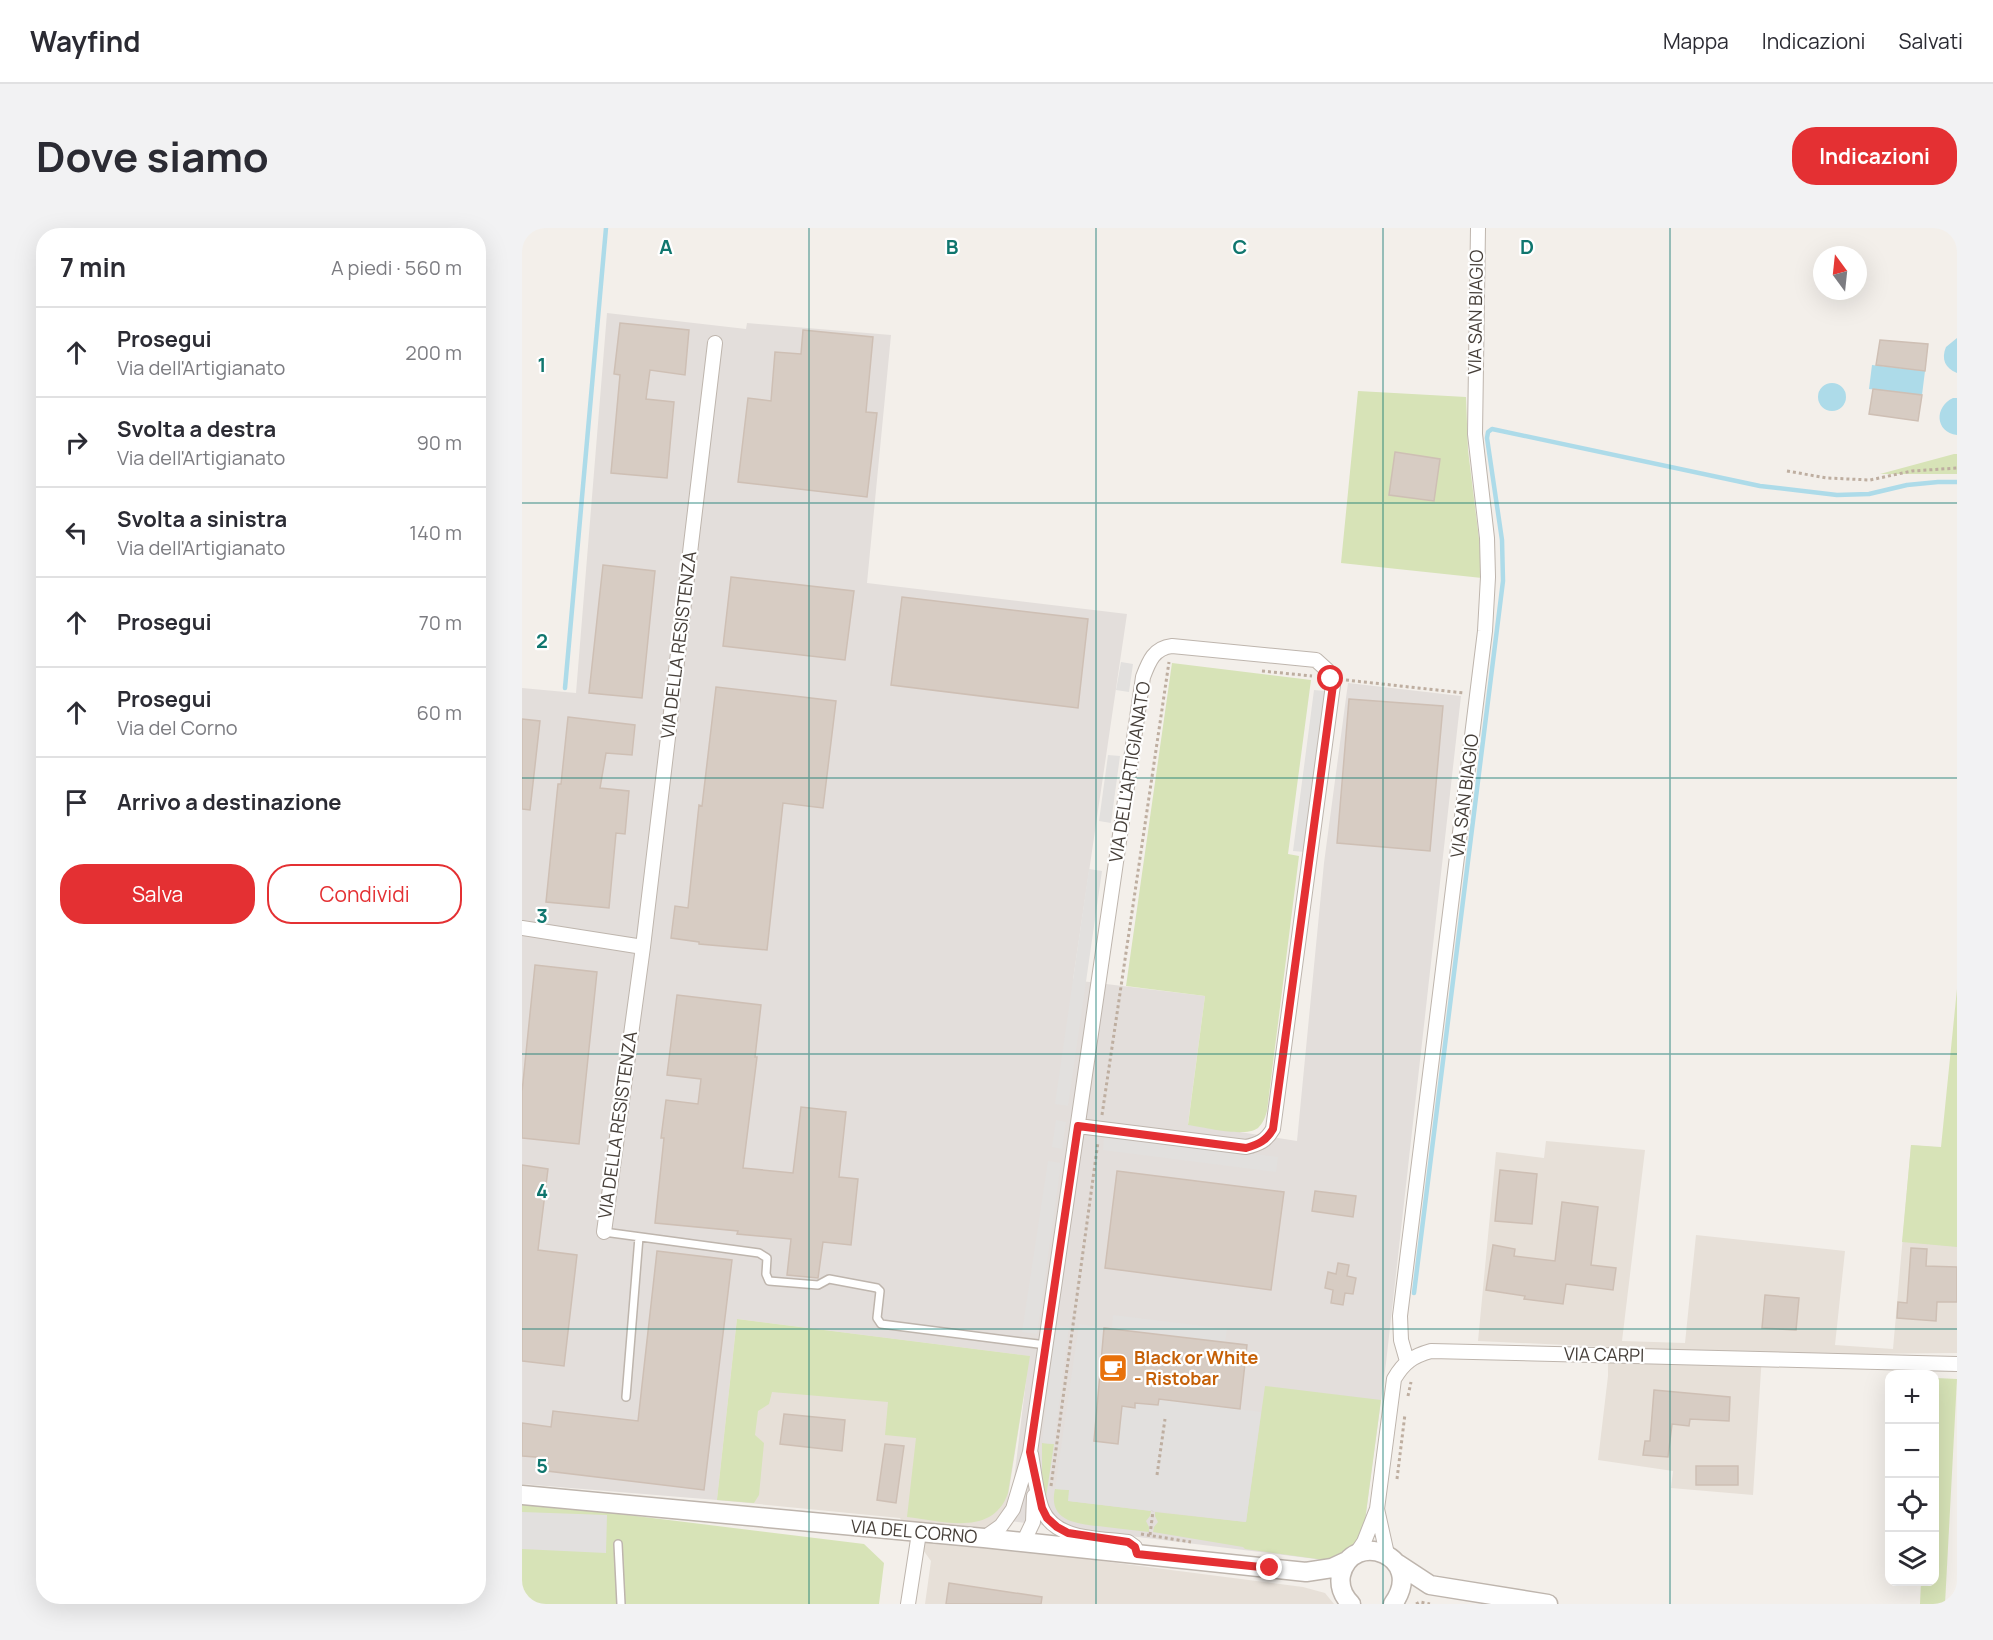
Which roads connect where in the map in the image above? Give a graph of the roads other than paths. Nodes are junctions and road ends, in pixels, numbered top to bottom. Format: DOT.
graph roads {
  1 [pos="1478,228"];
  2 [pos="715,343"];
  3 [pos="522,928"];
  4 [pos="643,947"];
  5 [pos="1078,1126"];
  6 [pos="604,1232"];
  7 [pos="639,1237"];
  8 [pos="1046,1345"];
  9 [pos="1407,1361"];
  10 [pos="1957,1364"];
  11 [pos="626,1397"];
  12 [pos="1030,1452"];
  13 [pos="522,1495"];
  14 [pos="1377,1509"];
  15 [pos="919,1533"];
  16 [pos="984,1538"];
  17 [pos="1023,1543"];
  18 [pos="618,1544"];
  19 [pos="1137,1554"];
  20 [pos="1352,1558"];
  21 [pos="1392,1559"];
  22 [pos="1306,1572"];
  23 [pos="1430,1586"];
  24 [pos="1396,1599"];
  25 [pos="1348,1601"];
  26 [pos="621,1604"];
  27 [pos="908,1604"];
  28 [pos="1548,1604"];
  1 -- 9 [label="street, VIA SAN BIAGIO"];
  2 -- 4 [label="street, VIA DELLA RESISTENZA"];
  3 -- 4 [label="street"];
  4 -- 6 [label="street, VIA DELLA RESISTENZA"];
  5 -- 5 [label="street, VIA DELL'ARTIGIANATO"];
  5 -- 8 [label="street, VIA DELL'ARTIGIANATO"];
  6 -- 7 [label="lane"];
  7 -- 8 [label="lane"];
  7 -- 11 [label="lane"];
  8 -- 12 [label="street, VIA DELL'ARTIGIANATO"];
  9 -- 10 [label="street, VIA CARPI"];
  9 -- 14 [label="street"];
  12 -- 16 [label="street, VIA DELL'ARTIGIANATO"];
  12 -- 17 [label="street"];
  12 -- 19 [label="street"];
  13 -- 15 [label="street, VIA DEL CORNO"];
  14 -- 20 [label="street"];
  14 -- 21 [label="street"];
  15 -- 16 [label="street, VIA DEL CORNO"];
  15 -- 27 [label="street"];
  16 -- 17 [label="street, VIA DEL CORNO"];
  17 -- 19 [label="street, VIA DEL CORNO"];
  18 -- 26 [label="lane"];
  19 -- 22 [label="street, VIA DEL CORNO"];
  20 -- 21 [label="street"];
  20 -- 22 [label="street, VIA DEL CORNO"];
  20 -- 25 [label="street"];
  21 -- 23 [label="street"];
  21 -- 24 [label="street"];
  22 -- 25 [label="street, VIA DEL CORNO"];
  23 -- 24 [label="street"];
  23 -- 28 [label="street"];
}
